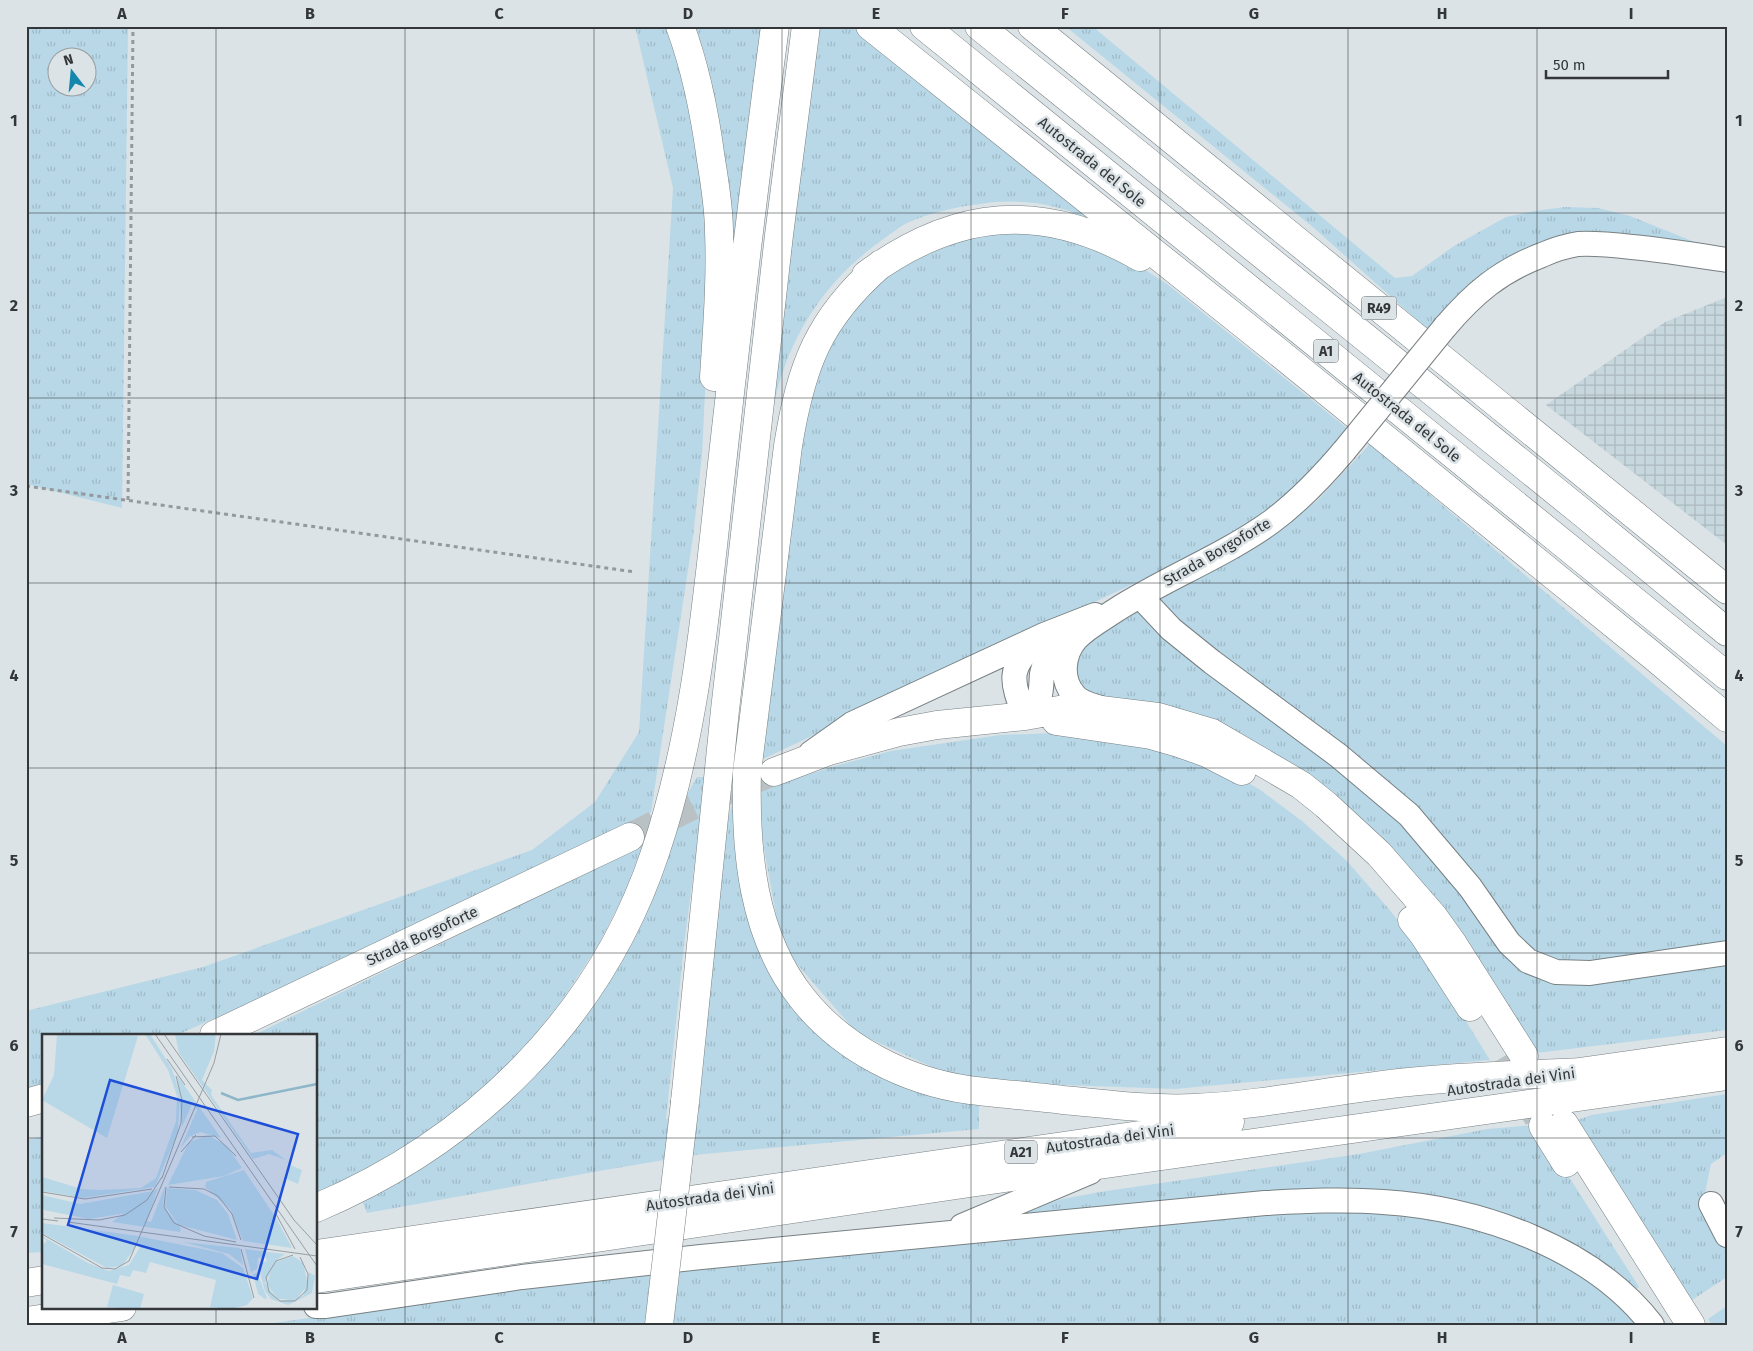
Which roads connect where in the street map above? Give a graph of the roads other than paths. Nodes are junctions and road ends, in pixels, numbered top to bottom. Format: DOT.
graph roads {
  1 [pos="680,26"];
  2 [pos="775,26"];
  3 [pos="870,26"];
  4 [pos="924,26"];
  5 [pos="979,26"];
  6 [pos="1032,26"];
  7 [pos="806,30"];
  8 [pos="1727,260"];
  9 [pos="880,264"];
  10 [pos="1278,351"];
  11 [pos="1727,590"];
  12 [pos="1134,599"];
  13 [pos="1107,616"];
  14 [pos="1727,632"];
  15 [pos="1044,634"];
  16 [pos="1727,676"];
  17 [pos="1101,709"];
  18 [pos="725,710"];
  19 [pos="690,712"];
  20 [pos="1024,716"];
  21 [pos="1727,718"];
  22 [pos="799,762"];
  23 [pos="774,772"];
  24 [pos="630,837"];
  25 [pos="1727,953"];
  26 [pos="216,1034"];
  27 [pos="1727,1051"];
  28 [pos="1582,1072"];
  29 [pos="1727,1076"];
  30 [pos="42,1099"];
  31 [pos="26,1103"];
  32 [pos="1109,1164"];
  33 [pos="1711,1204"];
  34 [pos="318,1207"];
  35 [pos="942,1235"];
  36 [pos="1727,1235"];
  37 [pos="318,1254"];
  38 [pos="318,1279"];
  39 [pos="42,1280"];
  40 [pos="26,1283"];
  41 [pos="42,1294"];
  42 [pos="26,1296"];
  43 [pos="318,1306"];
  44 [pos="115,1308"];
  45 [pos="26,1320"];
  46 [pos="659,1325"];
  47 [pos="1652,1325"];
  48 [pos="1669,1325"];
  49 [pos="1690,1325"];
  1 -- 19 [label="main road"];
  2 -- 19 [label="main road"];
  3 -- 10 [label="main road"];
  4 -- 16 [label="main road, Autostrada del Sole / A1"];
  5 -- 14 [label="main road, A1"];
  6 -- 11 [label="main road, R49"];
  7 -- 18 [label="main road"];
  8 -- 12 [label="street, Strada Borgoforte, bridge"];
  9 -- 10 [label="main road"];
  9 -- 18 [label="main road"];
  9 -- 28 [label="main road"];
  10 -- 21 [label="main road"];
  12 -- 13 [label="street"];
  12 -- 15 [label="street"];
  12 -- 25 [label="street"];
  13 -- 17 [label="street"];
  13 -- 20 [label="street"];
  15 -- 20 [label="street"];
  15 -- 22 [label="street"];
  17 -- 20 [label="main road"];
  17 -- 20 [label="main road"];
  18 -- 46 [label="main road, bridge"];
  19 -- 34 [label="main road"];
  20 -- 22 [label="main road"];
  22 -- 23 [label="main road"];
  24 -- 26 [label="main road, Strada Borgoforte"];
  27 -- 28 [label="main road, Autostrada dei Vini / A21"];
  28 -- 37 [label="main road, Autostrada dei Vini / A21"];
  29 -- 32 [label="main road, Autostrada dei Vini / A21"];
  30 -- 31 [label="main road"];
  32 -- 35 [label="street"];
  32 -- 38 [label="main road, Autostrada dei Vini / A21"];
  33 -- 36 [label="street"];
  35 -- 43 [label="street"];
  35 -- 47 [label="street"];
  39 -- 40 [label="main road"];
  41 -- 42 [label="main road"];
  44 -- 45 [label="main road"];
  48 -- 49 [label="main road"];
}
